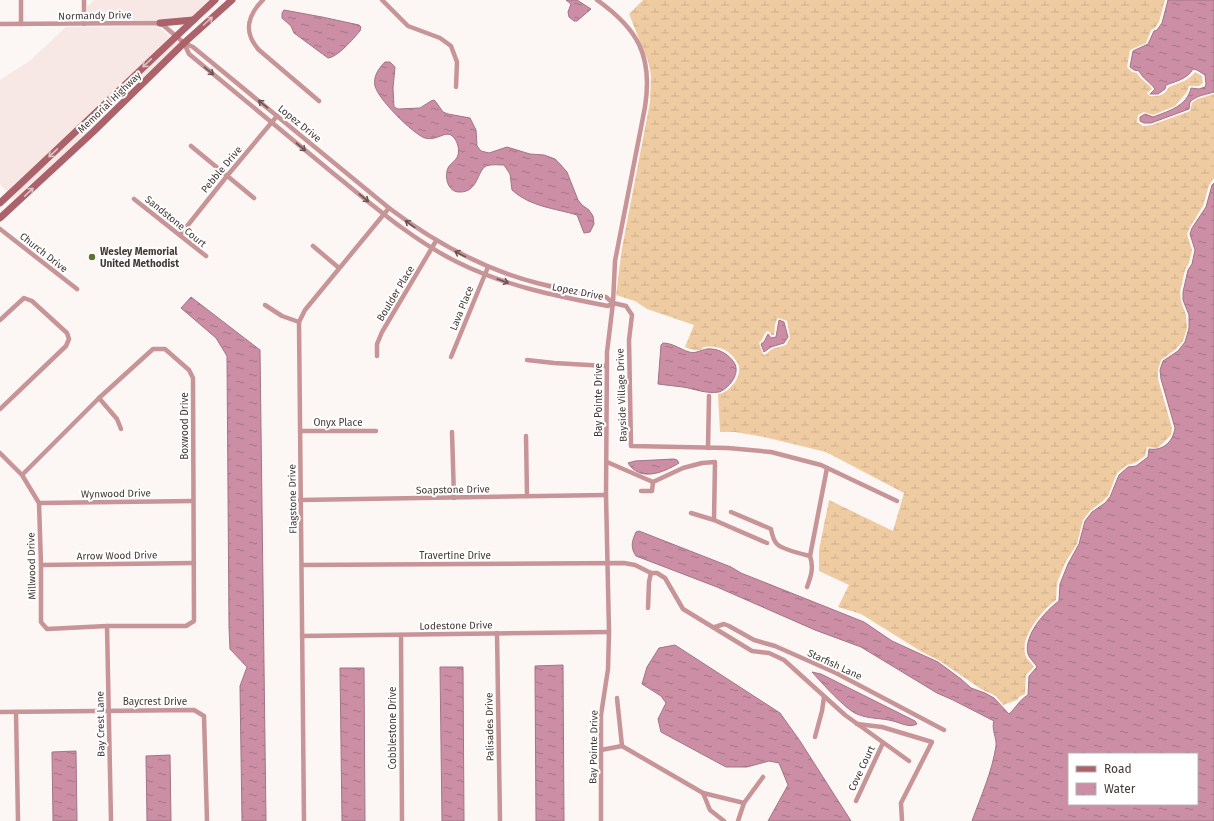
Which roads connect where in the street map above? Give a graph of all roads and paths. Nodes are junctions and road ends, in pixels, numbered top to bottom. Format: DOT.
graph roads {
  1 [pos="21,0"];
  2 [pos="84,0"];
  3 [pos="215,0"];
  4 [pos="232,0"];
  5 [pos="264,0"];
  6 [pos="382,0"];
  7 [pos="597,0"];
  8 [pos="193,20"];
  9 [pos="160,23"];
  10 [pos="0,24"];
  11 [pos="21,24"];
  12 [pos="84,24"];
  13 [pos="175,36"];
  14 [pos="184,43"];
  15 [pos="456,87"];
  16 [pos="318,101"];
  17 [pos="277,116"];
  18 [pos="272,123"];
  19 [pos="191,146"];
  20 [pos="227,176"];
  21 [pos="254,198"];
  22 [pos="134,199"];
  23 [pos="0,203"];
  24 [pos="389,208"];
  25 [pos="384,215"];
  26 [pos="0,218"];
  27 [pos="1,230"];
  28 [pos="180,235"];
  29 [pos="436,241"];
  30 [pos="313,246"];
  31 [pos="432,248"];
  32 [pos="206,256"];
  33 [pos="488,267"];
  34 [pos="339,268"];
  35 [pos="485,274"];
  36 [pos="77,289"];
  37 [pos="613,303"];
  38 [pos="264,305"];
  39 [pos="0,320"];
  40 [pos="299,322"];
  41 [pos="377,356"];
  42 [pos="451,357"];
  43 [pos="527,360"];
  44 [pos="606,366"];
  45 [pos="709,396"];
  46 [pos="99,398"];
  47 [pos="0,409"];
  48 [pos="121,428"];
  49 [pos="300,431"];
  50 [pos="376,431"];
  51 [pos="452,432"];
  52 [pos="526,436"];
  53 [pos="708,448"];
  54 [pos="0,453"];
  55 [pos="607,462"];
  56 [pos="827,468"];
  57 [pos="22,475"];
  58 [pos="653,482"];
  59 [pos="641,491"];
  60 [pos="606,495"];
  61 [pos="528,496"];
  62 [pos="454,498"];
  63 [pos="300,500"];
  64 [pos="194,501"];
  65 [pos="897,501"];
  66 [pos="39,503"];
  67 [pos="731,512"];
  68 [pos="691,513"];
  69 [pos="714,520"];
  70 [pos="767,543"];
  71 [pos="810,556"];
  72 [pos="194,563"];
  73 [pos="608,563"];
  74 [pos="41,565"];
  75 [pos="302,565"];
  76 [pos="650,573"];
  77 [pos="807,587"];
  78 [pos="648,608"];
  79 [pos="107,626"];
  80 [pos="715,627"];
  81 [pos="609,632"];
  82 [pos="497,633"];
  83 [pos="401,635"];
  84 [pos="302,636"];
  85 [pos="824,697"];
  86 [pos="617,698"];
  87 [pos="109,710"];
  88 [pos="0,712"];
  89 [pos="16,712"];
  90 [pos="857,724"];
  91 [pos="944,730"];
  92 [pos="815,737"];
  93 [pos="883,743"];
  94 [pos="622,746"];
  95 [pos="601,750"];
  96 [pos="909,761"];
  97 [pos="763,777"];
  98 [pos="703,793"];
  99 [pos="856,800"];
  100 [pos="744,803"];
  101 [pos="18,821"];
  102 [pos="112,821"];
  103 [pos="207,821"];
  104 [pos="304,821"];
  105 [pos="402,821"];
  106 [pos="500,821"];
  107 [pos="601,821"];
  108 [pos="724,821"];
  109 [pos="738,821"];
  110 [pos="902,821"];
  1 -- 11 [label="street"];
  2 -- 12 [label="street"];
  3 -- 8 [label="main road, Memorial Highway"];
  14 -- 4 [label="main road, Memorial Highway, one-way"];
  5 -- 16 [label="street"];
  6 -- 15 [label="street"];
  7 -- 37 [label="street, Bay Pointe Drive"];
  8 -- 9 [label="main road"];
  8 -- 13 [label="main road, Memorial Highway"];
  9 -- 12 [label="street, Normandy Drive"];
  9 -- 13 [label="street"];
  10 -- 11 [label="street, Normandy Drive"];
  11 -- 12 [label="street, Normandy Drive"];
  13 -- 14 [label="street"];
  13 -- 23 [label="main road, Memorial Highway, one-way"];
  17 -- 14 [label="street, Lopez Drive, one-way"];
  14 -- 18 [label="street, Lopez Drive, one-way"];
  26 -- 14 [label="main road, Memorial Highway, one-way"];
  17 -- 18 [label="street, Pebble Drive"];
  17 -- 24 [label="street, Lopez Drive"];
  18 -- 20 [label="street, Pebble Drive"];
  18 -- 25 [label="street, Lopez Drive, one-way"];
  19 -- 20 [label="street"];
  20 -- 21 [label="street"];
  20 -- 28 [label="street, Pebble Drive"];
  22 -- 28 [label="street, Sandstone Court"];
  24 -- 25 [label="street"];
  29 -- 24 [label="street, Lopez Drive, one-way"];
  25 -- 31 [label="street, Lopez Drive"];
  25 -- 34 [label="street"];
  27 -- 36 [label="street, Church Drive"];
  28 -- 32 [label="street, Sandstone Court"];
  29 -- 31 [label="street, Boulder Place"];
  33 -- 29 [label="street, Lopez Drive, one-way"];
  30 -- 34 [label="street"];
  31 -- 35 [label="street, Lopez Drive"];
  31 -- 41 [label="street, Boulder Place"];
  33 -- 35 [label="street, Lava Place"];
  33 -- 37 [label="street, Lopez Drive"];
  34 -- 40 [label="street"];
  35 -- 37 [label="street, Lopez Drive, one-way"];
  35 -- 42 [label="street, Lava Place"];
  37 -- 44 [label="street, Bay Pointe Drive"];
  37 -- 53 [label="street, Bayside Village Drive"];
  38 -- 40 [label="street"];
  39 -- 47 [label="street"];
  40 -- 49 [label="street, Flagstone Drive"];
  43 -- 44 [label="street"];
  44 -- 55 [label="street, Bay Pointe Drive"];
  45 -- 53 [label="street"];
  46 -- 48 [label="street"];
  46 -- 57 [label="street, Boxwood Drive"];
  46 -- 64 [label="street, Boxwood Drive"];
  49 -- 50 [label="street, Onyx Place"];
  49 -- 63 [label="street, Flagstone Drive"];
  51 -- 62 [label="street"];
  52 -- 61 [label="street"];
  53 -- 56 [label="street, Bayside Village Drive"];
  54 -- 57 [label="street, Millwood Drive"];
  55 -- 58 [label="street"];
  55 -- 60 [label="street, Bay Pointe Drive"];
  56 -- 65 [label="street, Bayside Village Drive"];
  56 -- 71 [label="street"];
  57 -- 66 [label="street, Millwood Drive"];
  58 -- 59 [label="street"];
  58 -- 69 [label="street"];
  60 -- 61 [label="street, Soapstone Drive"];
  60 -- 73 [label="street, Bay Pointe Drive"];
  61 -- 62 [label="street, Soapstone Drive"];
  62 -- 63 [label="street, Soapstone Drive"];
  63 -- 75 [label="street, Flagstone Drive"];
  64 -- 66 [label="street, Wynwood Drive"];
  64 -- 72 [label="street, Boxwood Drive"];
  66 -- 74 [label="street, Millwood Drive"];
  67 -- 71 [label="street"];
  68 -- 69 [label="street"];
  69 -- 70 [label="street"];
  71 -- 77 [label="street"];
  72 -- 74 [label="street, Arrow Wood Drive"];
  72 -- 79 [label="street, Boxwood Drive"];
  73 -- 75 [label="street, Travertine Drive"];
  73 -- 76 [label="street, Travertine Drive"];
  73 -- 81 [label="street, Bay Pointe Drive"];
  74 -- 79 [label="street, Millwood Drive"];
  75 -- 84 [label="street, Flagstone Drive"];
  76 -- 78 [label="street"];
  76 -- 80 [label="street, Travertine Drive"];
  79 -- 87 [label="street, Bay Crest Lane"];
  80 -- 85 [label="street, Travertine Drive"];
  80 -- 91 [label="street, Starfish Lane"];
  81 -- 82 [label="street, Lodestone Drive"];
  81 -- 95 [label="street, Bay Pointe Drive"];
  82 -- 83 [label="street, Lodestone Drive"];
  82 -- 106 [label="street, Palisades Drive"];
  83 -- 84 [label="street, Lodestone Drive"];
  83 -- 105 [label="street, Cobblestone Drive"];
  84 -- 104 [label="street, Flagstone Drive"];
  85 -- 90 [label="street, Travertine Drive"];
  85 -- 92 [label="street"];
  86 -- 94 [label="street"];
  87 -- 89 [label="street, Baycrest Drive"];
  87 -- 102 [label="street, Bay Crest Lane"];
  87 -- 103 [label="street, Baycrest Drive"];
  88 -- 89 [label="street, Baycrest Drive"];
  89 -- 101 [label="street"];
  90 -- 93 [label="street, Travertine Drive"];
  90 -- 110 [label="street"];
  93 -- 96 [label="street, Travertine Drive"];
  93 -- 99 [label="street, Cove Court"];
  94 -- 95 [label="street"];
  94 -- 98 [label="street"];
  95 -- 107 [label="street, Bay Pointe Drive"];
  97 -- 100 [label="street"];
  98 -- 100 [label="street"];
  98 -- 108 [label="street"];
  100 -- 109 [label="street"];
}
